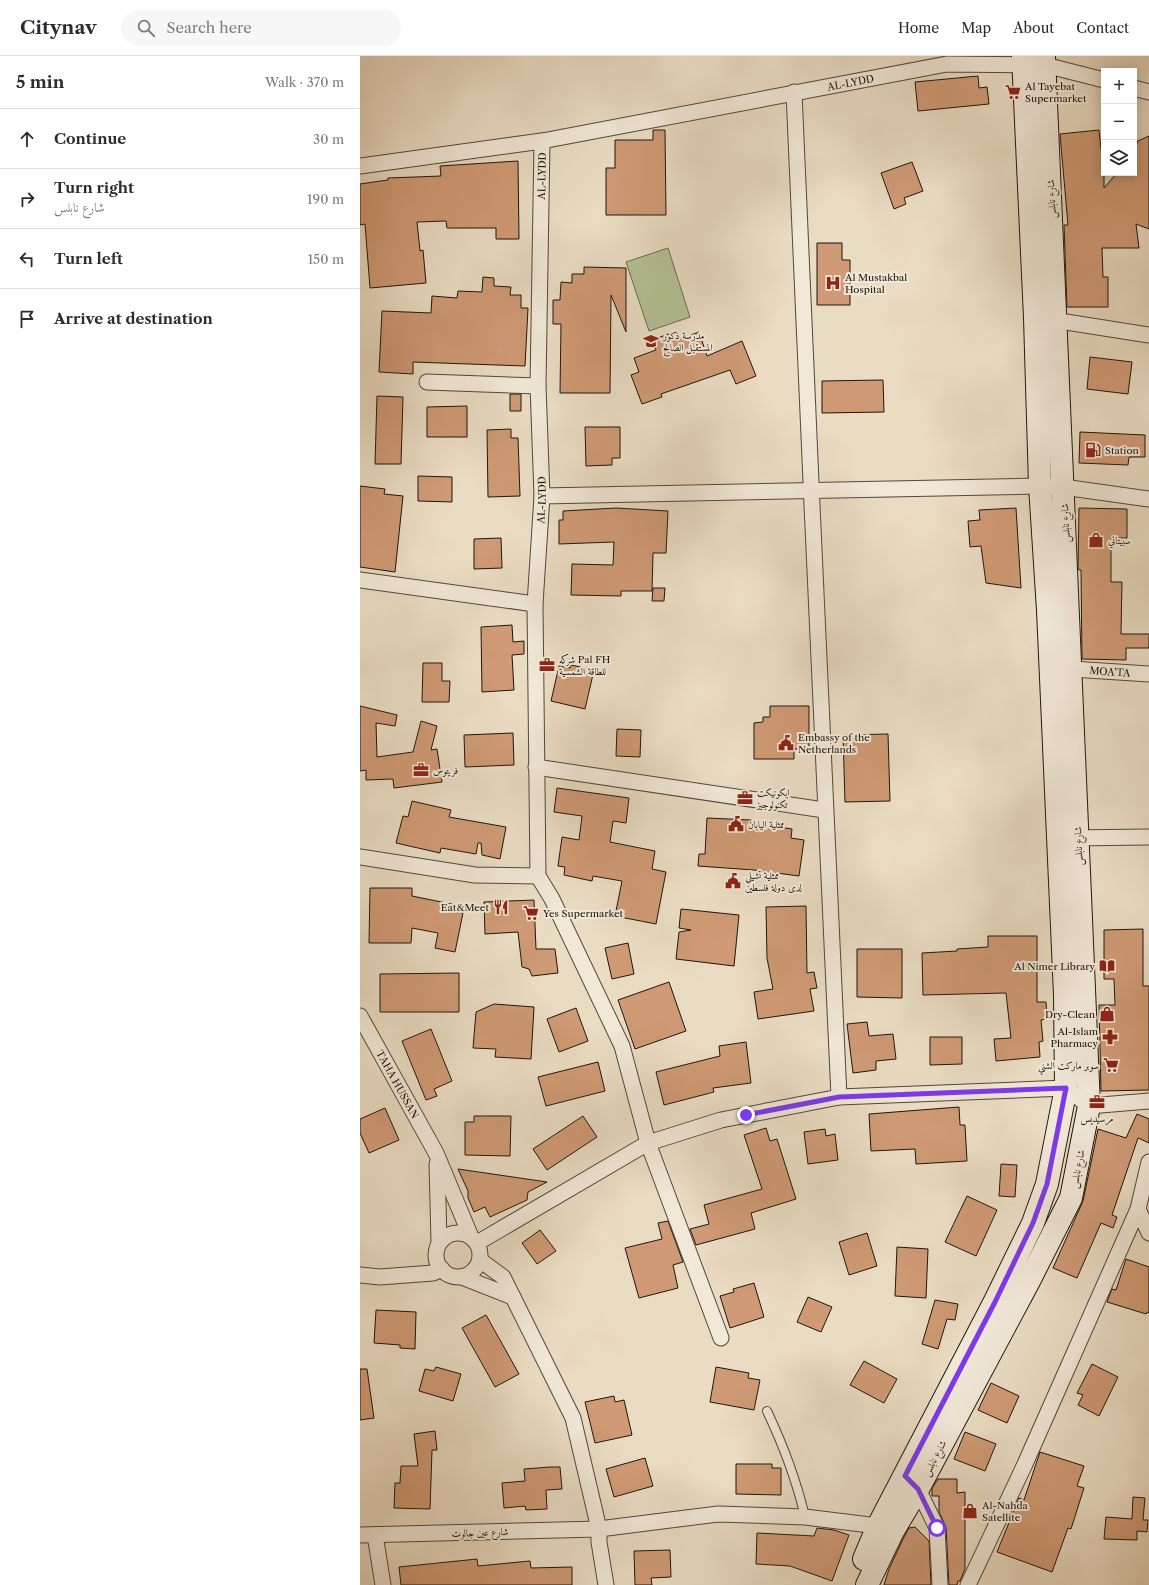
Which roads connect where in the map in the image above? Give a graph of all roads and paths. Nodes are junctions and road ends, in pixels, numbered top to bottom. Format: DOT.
graph roads {
  1 [pos="1023,60"];
  2 [pos="1045,60"];
  3 [pos="1101,79"];
  4 [pos="1137,89"];
  5 [pos="794,92"];
  6 [pos="1149,92"];
  7 [pos="542,141"];
  8 [pos="360,166"];
  9 [pos="1035,318"];
  10 [pos="1057,320"];
  11 [pos="1149,335"];
  12 [pos="427,382"];
  13 [pos="538,386"];
  14 [pos="1040,486"];
  15 [pos="1063,487"];
  16 [pos="813,490"];
  17 [pos="542,496"];
  18 [pos="1149,499"];
  19 [pos="360,580"];
  20 [pos="535,604"];
  21 [pos="1072,669"];
  22 [pos="1149,674"];
  23 [pos="536,768"];
  24 [pos="824,810"];
  25 [pos="1149,837"];
  26 [pos="1068,838"];
  27 [pos="360,857"];
  28 [pos="538,876"];
  29 [pos="360,1016"];
  30 [pos="1066,1088"];
  31 [pos="839,1097"];
  32 [pos="1149,1100"];
  33 [pos="1090,1106"];
  34 [pos="648,1143"];
  35 [pos="436,1152"];
  36 [pos="1149,1162"];
  37 [pos="1138,1209"];
  38 [pos="1149,1233"];
  39 [pos="474,1240"];
  40 [pos="440,1242"];
  41 [pos="480,1260"];
  42 [pos="442,1270"];
  43 [pos="360,1275"];
  44 [pos="462,1277"];
  45 [pos="513,1297"];
  46 [pos="722,1338"];
  47 [pos="767,1411"];
  48 [pos="911,1483"];
  49 [pos="805,1517"];
  50 [pos="599,1528"];
  51 [pos="885,1529"];
  52 [pos="367,1535"];
  53 [pos="383,1585"];
  54 [pos="606,1585"];
  55 [pos="853,1585"];
  56 [pos="867,1585"];
  57 [pos="940,1585"];
  58 [pos="968,1585"];
  1 -- 2 [label="street, AL-LYDD"];
  1 -- 5 [label="street, AL-LYDD"];
  1 -- 9 [label="main road, شارع نابلس"];
  2 -- 3 [label="street, AL-LYDD"];
  2 -- 10 [label="main road, شارع نابلس"];
  4 -- 6 [label="street"];
  5 -- 7 [label="street, AL-LYDD"];
  5 -- 16 [label="street"];
  7 -- 8 [label="street"];
  7 -- 13 [label="street, AL-LYDD"];
  9 -- 10 [label="street"];
  9 -- 14 [label="main road, شارع نابلس"];
  10 -- 11 [label="street"];
  10 -- 15 [label="main road, شارع نابلس"];
  12 -- 13 [label="street"];
  13 -- 17 [label="street, AL-LYDD"];
  14 -- 15 [label="street"];
  14 -- 16 [label="street"];
  14 -- 26 [label="main road, شارع نابلس"];
  15 -- 18 [label="street"];
  15 -- 21 [label="main road, شارع نابلس"];
  16 -- 17 [label="street"];
  16 -- 24 [label="street"];
  17 -- 20 [label="street, AL-LYDD"];
  19 -- 20 [label="street"];
  20 -- 23 [label="street, AL-LYDD"];
  21 -- 22 [label="street, MOA'TA"];
  21 -- 26 [label="main road, شارع نابلس"];
  23 -- 24 [label="street"];
  23 -- 28 [label="street, AL-LYDD"];
  24 -- 31 [label="street"];
  25 -- 26 [label="street"];
  26 -- 30 [label="main road, شارع نابلس"];
  26 -- 33 [label="main road, شارع نابلس"];
  27 -- 28 [label="street"];
  28 -- 34 [label="street"];
  29 -- 35 [label="street, TAHA HUSSAN"];
  30 -- 31 [label="street"];
  30 -- 33 [label="street"];
  30 -- 48 [label="main road, شارع نابلس"];
  31 -- 34 [label="street"];
  32 -- 33 [label="street"];
  33 -- 48 [label="main road, شارع نابلس"];
  34 -- 39 [label="street"];
  34 -- 46 [label="street"];
  35 -- 39 [label="street, TAHA HUSSAN"];
  35 -- 40 [label="street"];
  36 -- 37 [label="street"];
  37 -- 38 [label="street"];
  37 -- 58 [label="street"];
  39 -- 40 [label="street"];
  39 -- 41 [label="street"];
  40 -- 42 [label="street"];
  41 -- 44 [label="street"];
  41 -- 45 [label="street"];
  42 -- 43 [label="street"];
  42 -- 44 [label="street"];
  44 -- 45 [label="street"];
  45 -- 50 [label="street"];
  47 -- 49 [label="lane"];
  48 -- 51 [label="main road, شارع نابلس"];
  48 -- 57 [label="street"];
  49 -- 50 [label="street, شارع عين جالوت"];
  49 -- 51 [label="street, شارع عين جالوت"];
  50 -- 52 [label="street, شارع عين جالوت"];
  50 -- 54 [label="street"];
  51 -- 55 [label="main road, شارع نابلس"];
  51 -- 56 [label="main road, شارع نابلس"];
  52 -- 53 [label="street"];
}
